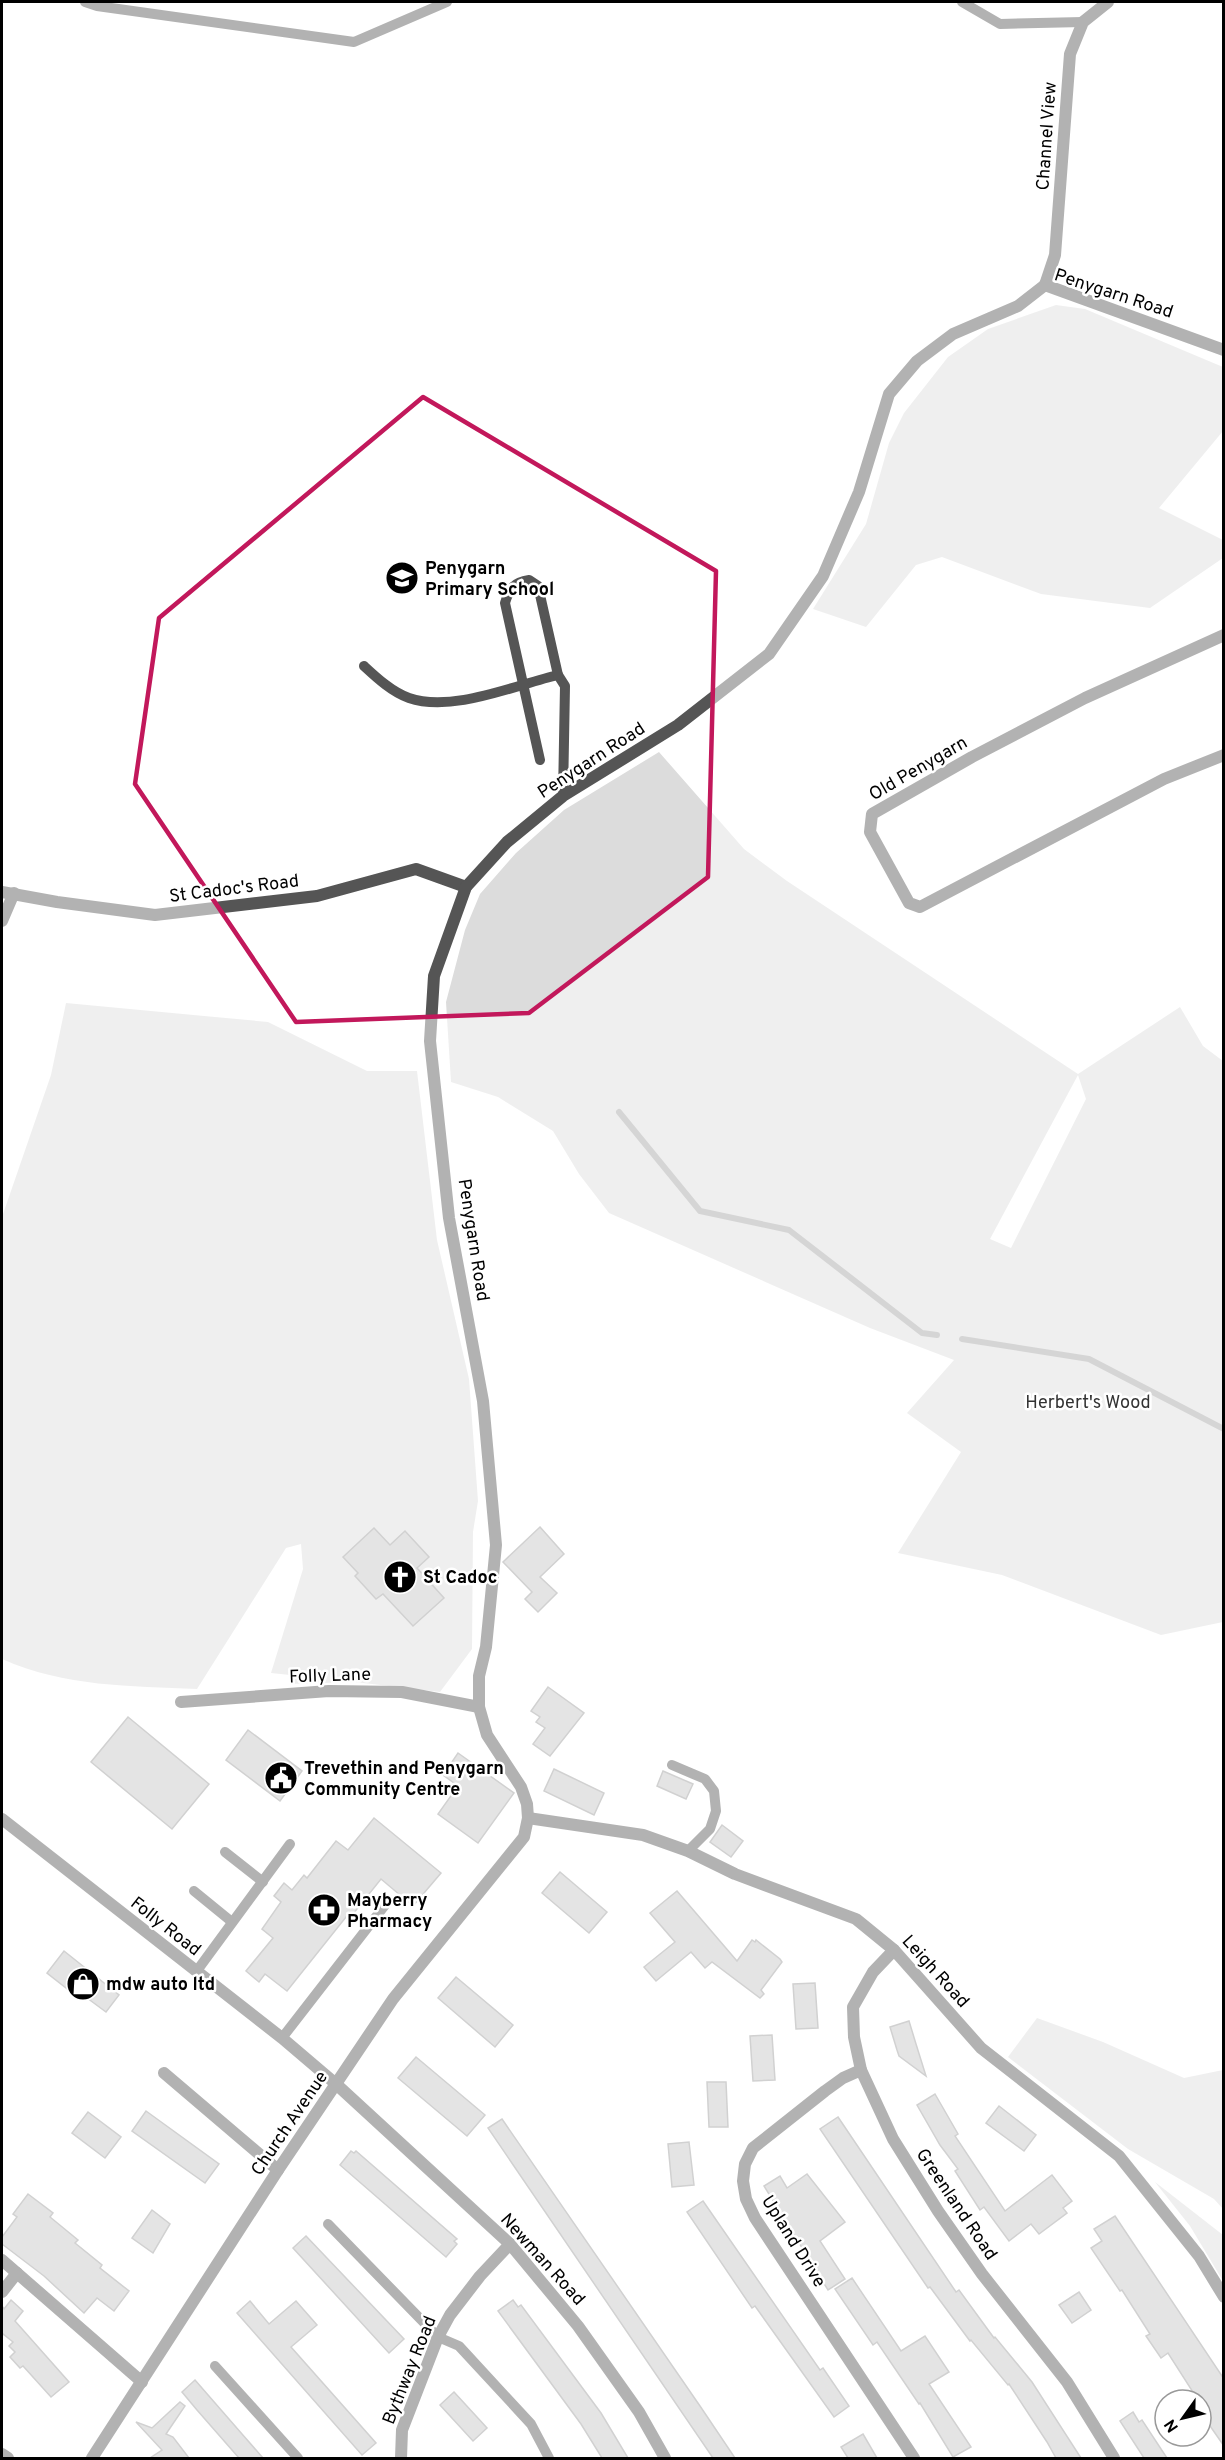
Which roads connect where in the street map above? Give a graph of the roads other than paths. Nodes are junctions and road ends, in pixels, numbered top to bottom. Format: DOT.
graph roads {
  1 [pos="85,2"];
  2 [pos="447,2"];
  3 [pos="963,2"];
  4 [pos="1108,2"];
  5 [pos="1083,22"];
  6 [pos="1045,285"];
  7 [pos="1224,350"];
  8 [pos="1224,635"];
  9 [pos="364,666"];
  10 [pos="558,675"];
  11 [pos="523,684"];
  12 [pos="1224,755"];
  13 [pos="540,760"];
  14 [pos="563,796"];
  15 [pos="466,887"];
  16 [pos="8,892"];
  17 [pos="2,921"];
  18 [pos="181,1702"];
  19 [pos="479,1707"];
  20 [pos="672,1765"];
  21 [pos="528,1818"];
  22 [pos="2,1819"];
  23 [pos="291,1844"];
  24 [pos="688,1851"];
  25 [pos="225,1852"];
  26 [pos="263,1882"];
  27 [pos="194,1891"];
  28 [pos="389,1900"];
  29 [pos="232,1922"];
  30 [pos="894,1950"];
  31 [pos="196,1972"];
  32 [pos="282,2038"];
  33 [pos="861,2070"];
  34 [pos="164,2073"];
  35 [pos="336,2084"];
  36 [pos="278,2170"];
  37 [pos="328,2224"];
  38 [pos="510,2244"];
  39 [pos="2,2260"];
  40 [pos="17,2273"];
  41 [pos="2,2292"];
  42 [pos="1224,2297"];
  43 [pos="438,2337"];
  44 [pos="215,2367"];
  45 [pos="142,2382"];
  46 [pos="2,2454"];
  47 [pos="8,2458"];
  48 [pos="92,2458"];
  49 [pos="298,2458"];
  50 [pos="401,2458"];
  51 [pos="549,2458"];
  52 [pos="666,2458"];
  53 [pos="914,2458"];
  54 [pos="1113,2458"];
  1 -- 2 [label="lane"];
  3 -- 5 [label="lane"];
  4 -- 5 [label="street, Channel View"];
  5 -- 6 [label="street, Channel View"];
  6 -- 7 [label="street, Penygarn Road"];
  6 -- 14 [label="street, Penygarn Road"];
  8 -- 12 [label="street, Old Penygarn"];
  9 -- 11 [label="lane"];
  10 -- 11 [label="lane"];
  10 -- 11 [label="lane"];
  10 -- 14 [label="lane"];
  11 -- 13 [label="lane"];
  14 -- 15 [label="street, Penygarn Road"];
  15 -- 16 [label="street, St Cadoc's Road"];
  15 -- 19 [label="street, Penygarn Road"];
  16 -- 17 [label="street"];
  18 -- 19 [label="street, Folly Lane"];
  19 -- 21 [label="street, Penygarn Road"];
  20 -- 24 [label="lane"];
  21 -- 24 [label="street, Leigh Road"];
  21 -- 35 [label="street, Church Avenue"];
  22 -- 31 [label="street, Folly Road"];
  23 -- 26 [label="lane"];
  24 -- 30 [label="street, Leigh Road"];
  25 -- 26 [label="lane"];
  26 -- 29 [label="lane"];
  27 -- 29 [label="lane"];
  28 -- 32 [label="lane"];
  29 -- 31 [label="lane"];
  30 -- 33 [label="street, Greenland Road"];
  30 -- 42 [label="street, Leigh Road"];
  31 -- 32 [label="street, Folly Road"];
  32 -- 35 [label="street, Folly Road"];
  33 -- 53 [label="street, Upland Drive"];
  33 -- 54 [label="street, Greenland Road"];
  34 -- 36 [label="street"];
  35 -- 36 [label="street, Church Avenue"];
  35 -- 38 [label="street, Newman Road"];
  36 -- 45 [label="street, Church Avenue"];
  37 -- 43 [label="lane"];
  38 -- 43 [label="street, Bythway Road"];
  38 -- 52 [label="street, Newman Road"];
  39 -- 40 [label="street"];
  40 -- 41 [label="street"];
  40 -- 45 [label="street"];
  43 -- 50 [label="street, Bythway Road"];
  43 -- 51 [label="lane"];
  44 -- 49 [label="lane"];
  45 -- 48 [label="street, Church Avenue"];
  46 -- 47 [label="street"];
}
